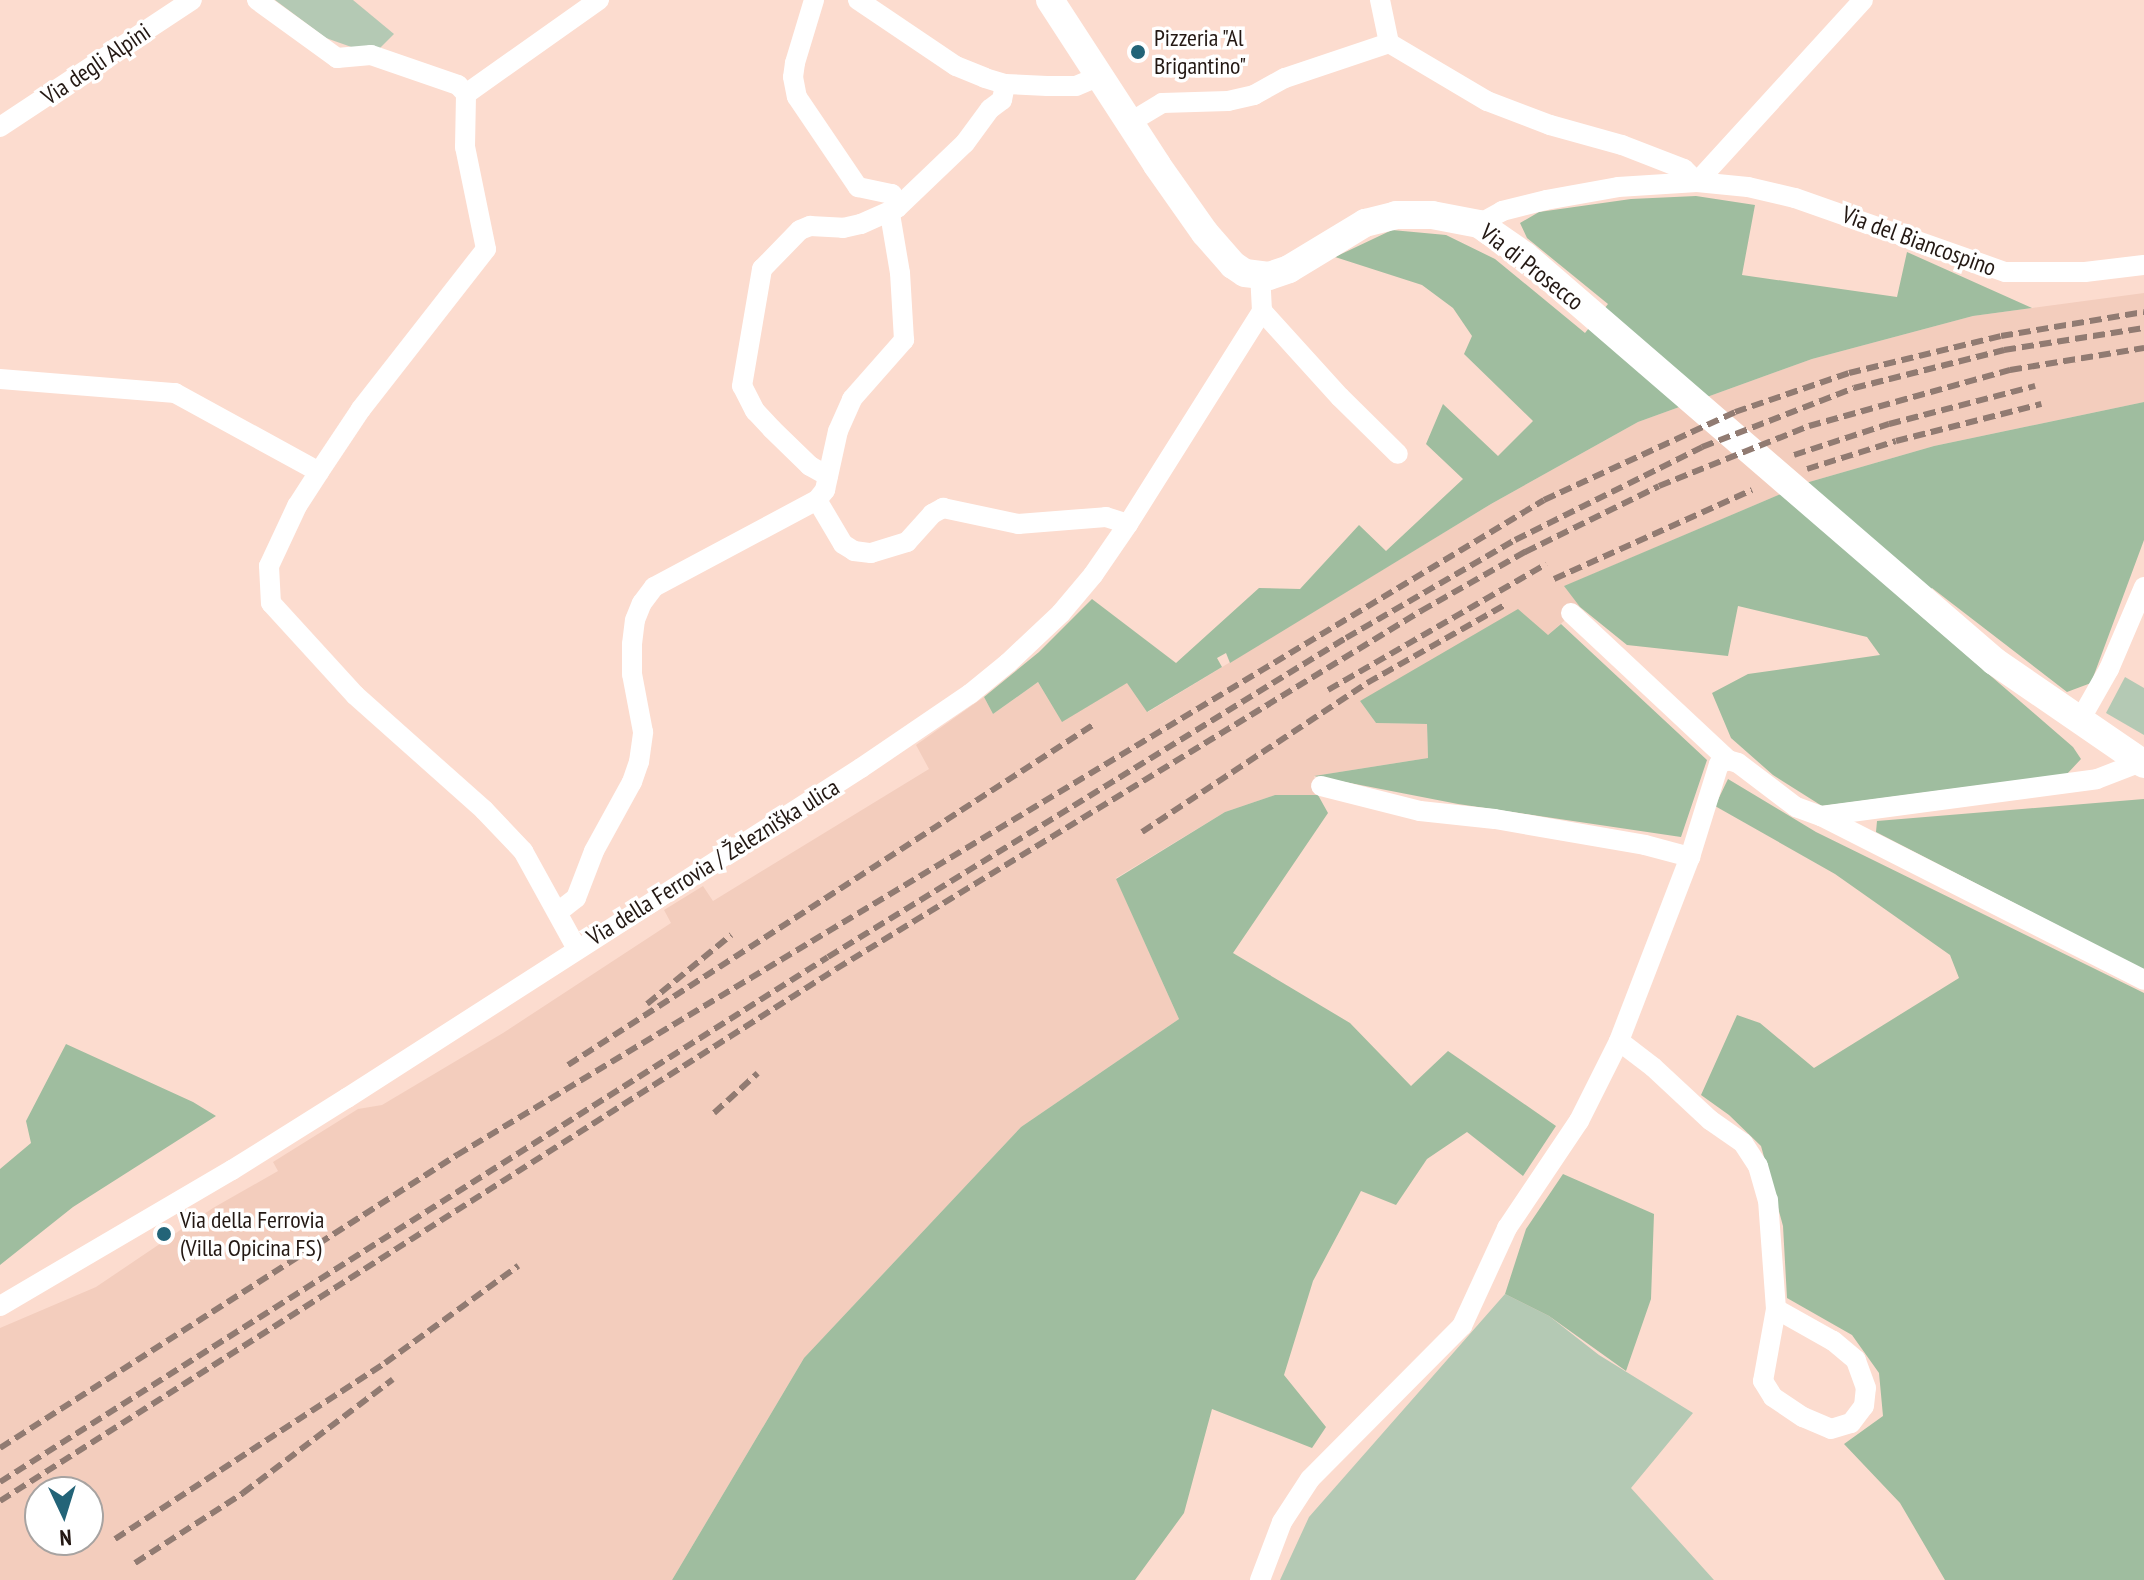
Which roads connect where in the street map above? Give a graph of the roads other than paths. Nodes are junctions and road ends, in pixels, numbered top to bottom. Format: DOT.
graph roads {
  1 [pos="192,0"];
  2 [pos="257,0"];
  3 [pos="599,0"];
  4 [pos="814,0"];
  5 [pos="858,0"];
  6 [pos="1050,0"];
  7 [pos="1380,0"];
  8 [pos="1863,0"];
  9 [pos="1389,43"];
  10 [pos="1099,76"];
  11 [pos="1005,84"];
  12 [pos="466,94"];
  13 [pos="1129,123"];
  14 [pos="0,127"];
  15 [pos="1697,182"];
  16 [pos="893,211"];
  17 [pos="1479,224"];
  18 [pos="2144,265"];
  19 [pos="1260,277"];
  20 [pos="1262,311"];
  21 [pos="0,379"];
  22 [pos="1398,454"];
  23 [pos="319,472"];
  24 [pos="828,476"];
  25 [pos="817,500"];
  26 [pos="1128,524"];
  27 [pos="2144,587"];
  28 [pos="1571,613"];
  29 [pos="2080,720"];
  30 [pos="1728,760"];
  31 [pos="2143,763"];
  32 [pos="1321,786"];
  33 [pos="1821,816"];
  34 [pos="1690,857"];
  35 [pos="558,912"];
  36 [pos="577,949"];
  37 [pos="2144,980"];
  38 [pos="1619,1041"];
  39 [pos="6,1303"];
  40 [pos="1776,1309"];
  41 [pos="1260,1580"];
  1 -- 14 [label="street, Via degli Alpini"];
  2 -- 12 [label="street"];
  3 -- 12 [label="street"];
  4 -- 16 [label="street"];
  5 -- 11 [label="street"];
  6 -- 10 [label="main road"];
  7 -- 9 [label="street"];
  8 -- 15 [label="street"];
  9 -- 13 [label="street"];
  9 -- 15 [label="street, Via del Biancospino"];
  10 -- 11 [label="street"];
  10 -- 13 [label="main road"];
  11 -- 16 [label="street"];
  12 -- 23 [label="street"];
  13 -- 19 [label="main road"];
  15 -- 17 [label="street, Via del Biancospino"];
  15 -- 18 [label="street, Via del Biancospino"];
  16 -- 24 [label="street"];
  16 -- 24 [label="street"];
  17 -- 19 [label="main road, Via di Prosecco"];
  17 -- 29 [label="main road, Via di Prosecco"];
  19 -- 20 [label="street"];
  20 -- 22 [label="street"];
  20 -- 26 [label="street, Via della Ferrovia / Železniška ulica"];
  21 -- 23 [label="street"];
  23 -- 35 [label="street"];
  24 -- 25 [label="street"];
  25 -- 26 [label="street"];
  25 -- 35 [label="street"];
  26 -- 36 [label="street, Via della Ferrovia / Železniška ulica"];
  27 -- 29 [label="street"];
  28 -- 30 [label="street"];
  29 -- 31 [label="main road, Via di Prosecco"];
  30 -- 33 [label="street"];
  30 -- 34 [label="street"];
  31 -- 33 [label="street"];
  32 -- 34 [label="street"];
  33 -- 37 [label="street"];
  34 -- 38 [label="street"];
  35 -- 36 [label="street"];
  36 -- 39 [label="street, Via della Ferrovia / Železniška ulica"];
  38 -- 40 [label="street"];
  38 -- 41 [label="street"];
  40 -- 40 [label="street"];
}
